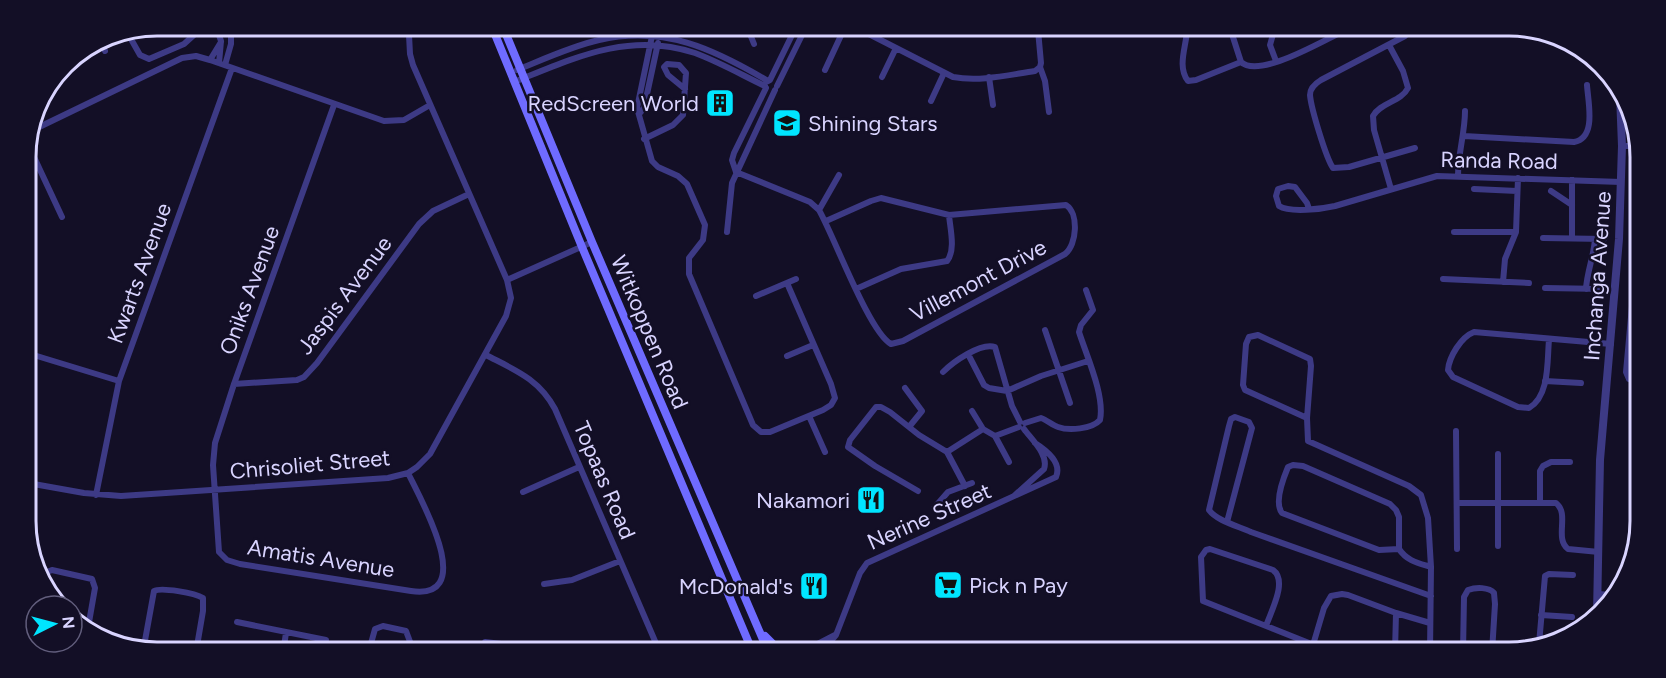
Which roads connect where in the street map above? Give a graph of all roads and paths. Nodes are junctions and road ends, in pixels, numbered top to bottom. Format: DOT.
graph roads {
  1 [pos="193,36"];
  2 [pos="219,36"];
  3 [pos="231,36"];
  4 [pos="409,36"];
  5 [pos="496,36"];
  6 [pos="506,36"];
  7 [pos="652,36"];
  8 [pos="660,36"];
  9 [pos="751,36"];
  10 [pos="792,36"];
  11 [pos="802,36"];
  12 [pos="841,36"];
  13 [pos="873,36"];
  14 [pos="1039,36"];
  15 [pos="1186,36"];
  16 [pos="1233,36"];
  17 [pos="1273,36"];
  18 [pos="1334,36"];
  19 [pos="1405,36"];
  20 [pos="131,39"];
  21 [pos="221,41"];
  22 [pos="754,44"];
  23 [pos="788,44"];
  24 [pos="650,45"];
  25 [pos="1389,45"];
  26 [pos="658,46"];
  27 [pos="104,48"];
  28 [pos="896,48"];
  29 [pos="796,49"];
  30 [pos="105,51"];
  31 [pos="725,57"];
  32 [pos="210,60"];
  33 [pos="1276,61"];
  34 [pos="1241,62"];
  35 [pos="222,64"];
  36 [pos="721,64"];
  37 [pos="232,68"];
  38 [pos="1040,68"];
  39 [pos="519,69"];
  40 [pos="825,70"];
  41 [pos="510,73"];
  42 [pos="944,73"];
  43 [pos="882,77"];
  44 [pos="989,77"];
  45 [pos="523,78"];
  46 [pos="514,82"];
  47 [pos="767,84"];
  48 [pos="1587,85"];
  49 [pos="776,88"];
  50 [pos="685,89"];
  51 [pos="931,101"];
  52 [pos="334,105"];
  53 [pos="430,105"];
  54 [pos="993,105"];
  55 [pos="1621,110"];
  56 [pos="1465,111"];
  57 [pos="1049,112"];
  58 [pos="639,114"];
  59 [pos="750,118"];
  60 [pos="760,123"];
  61 [pos="40,127"];
  62 [pos="1464,136"];
  63 [pos="644,139"];
  64 [pos="1622,146"];
  65 [pos="1629,146"];
  66 [pos="1415,148"];
  67 [pos="1382,157"];
  68 [pos="36,161"];
  69 [pos="736,172"];
  70 [pos="839,175"];
  71 [pos="1458,176"];
  72 [pos="1518,178"];
  73 [pos="1572,180"];
  74 [pos="1621,182"];
  75 [pos="1391,189"];
  76 [pos="1474,189"];
  77 [pos="1518,191"];
  78 [pos="1551,191"];
  79 [pos="469,194"];
  80 [pos="1572,205"];
  81 [pos="1309,209"];
  82 [pos="819,210"];
  83 [pos="949,215"];
  84 [pos="62,217"];
  85 [pos="826,221"];
  86 [pos="727,232"];
  87 [pos="1454,232"];
  88 [pos="1516,232"];
  89 [pos="1543,238"];
  90 [pos="1572,238"];
  91 [pos="1595,239"];
  92 [pos="1604,239"];
  93 [pos="592,242"];
  94 [pos="582,247"];
  95 [pos="796,279"];
  96 [pos="1443,279"];
  97 [pos="507,280"];
  98 [pos="1503,282"];
  99 [pos="787,283"];
  100 [pos="1529,283"];
  101 [pos="1545,288"];
  102 [pos="856,289"];
  103 [pos="1586,289"];
  104 [pos="1086,290"];
  105 [pos="1604,290"];
  106 [pos="756,296"];
  107 [pos="1045,330"];
  108 [pos="1630,337"];
  109 [pos="1549,340"];
  110 [pos="1611,344"];
  111 [pos="813,345"];
  112 [pos="1629,352"];
  113 [pos="968,354"];
  114 [pos="486,355"];
  115 [pos="36,356"];
  116 [pos="787,356"];
  117 [pos="1088,361"];
  118 [pos="1058,371"];
  119 [pos="942,372"];
  120 [pos="1630,379"];
  121 [pos="119,381"];
  122 [pos="1545,381"];
  123 [pos="1581,383"];
  124 [pos="234,384"];
  125 [pos="905,388"];
  126 [pos="1007,392"];
  127 [pos="1070,403"];
  128 [pos="972,411"];
  129 [pos="809,416"];
  130 [pos="1307,418"];
  131 [pos="1022,425"];
  132 [pos="909,427"];
  133 [pos="983,429"];
  134 [pos="1456,431"];
  135 [pos="995,436"];
  136 [pos="1035,443"];
  137 [pos="825,452"];
  138 [pos="947,452"];
  139 [pos="1497,454"];
  140 [pos="1009,462"];
  141 [pos="1570,462"];
  142 [pos="1045,464"];
  143 [pos="1056,464"];
  144 [pos="579,467"];
  145 [pos="408,473"];
  146 [pos="36,484"];
  147 [pos="214,490"];
  148 [pos="918,490"];
  149 [pos="524,492"];
  150 [pos="96,495"];
  151 [pos="1012,498"];
  152 [pos="1540,502"];
  153 [pos="1457,503"];
  154 [pos="1499,503"];
  155 [pos="934,508"];
  156 [pos="1227,522"];
  157 [pos="1498,546"];
  158 [pos="1399,549"];
  159 [pos="1457,549"];
  160 [pos="1599,552"];
  161 [pos="620,561"];
  162 [pos="1431,567"];
  163 [pos="47,572"];
  164 [pos="1573,575"];
  165 [pos="544,584"];
  166 [pos="1598,594"];
  167 [pos="1605,595"];
  168 [pos="1431,596"];
  169 [pos="1598,604"];
  170 [pos="1396,613"];
  171 [pos="1541,615"];
  172 [pos="1572,617"];
  173 [pos="89,621"];
  174 [pos="237,622"];
  175 [pos="1430,623"];
  176 [pos="1266,626"];
  177 [pos="743,628"];
  178 [pos="760,631"];
  179 [pos="286,633"];
  180 [pos="836,635"];
  181 [pos="1539,638"];
  182 [pos="326,640"];
  183 [pos="145,641"];
  184 [pos="198,642"];
  185 [pos="285,642"];
  186 [pos="371,642"];
  187 [pos="410,642"];
  188 [pos="655,642"];
  189 [pos="745,642"];
  190 [pos="749,642"];
  191 [pos="764,642"];
  192 [pos="771,642"];
  193 [pos="822,642"];
  194 [pos="830,642"];
  195 [pos="1306,642"];
  196 [pos="1314,642"];
  197 [pos="1395,642"];
  198 [pos="1430,642"];
  199 [pos="1463,642"];
  200 [pos="1493,642"];
  1 -- 20 [label="street"];
  2 -- 21 [label="street"];
  3 -- 35 [label="street"];
  4 -- 53 [label="street, Chrisoliet Street"];
  5 -- 41 [label="main road, Witkoppen Road"];
  6 -- 39 [label="main road, Witkoppen Road"];
  7 -- 8 [label="street"];
  7 -- 24 [label="street"];
  7 -- 39 [label="street"];
  8 -- 26 [label="street"];
  8 -- 31 [label="street"];
  9 -- 22 [label="street"];
  10 -- 23 [label="street"];
  11 -- 29 [label="street"];
  12 -- 40 [label="street"];
  13 -- 28 [label="street"];
  14 -- 38 [label="street"];
  15 -- 34 [label="street"];
  16 -- 34 [label="street"];
  17 -- 33 [label="street"];
  18 -- 33 [label="street"];
  19 -- 25 [label="street"];
  21 -- 32 [label="street"];
  21 -- 35 [label="street"];
  23 -- 29 [label="street"];
  23 -- 47 [label="street"];
  24 -- 26 [label="street"];
  24 -- 45 [label="street"];
  24 -- 58 [label="street"];
  25 -- 67 [label="street"];
  25 -- 67 [label="street"];
  26 -- 36 [label="street"];
  26 -- 58 [label="street"];
  27 -- 30 [label="street"];
  28 -- 42 [label="street"];
  28 -- 43 [label="street"];
  29 -- 49 [label="street"];
  31 -- 36 [label="street"];
  31 -- 47 [label="street"];
  32 -- 35 [label="street"];
  32 -- 61 [label="street"];
  33 -- 34 [label="street"];
  35 -- 37 [label="street"];
  36 -- 47 [label="street"];
  37 -- 52 [label="street"];
  37 -- 121 [label="street, Kwarts Avenue"];
  38 -- 44 [label="street"];
  38 -- 57 [label="street"];
  39 -- 41 [label="street"];
  39 -- 45 [label="main road, Witkoppen Road"];
  41 -- 46 [label="main road, Witkoppen Road"];
  42 -- 44 [label="street"];
  42 -- 51 [label="street"];
  44 -- 54 [label="street"];
  45 -- 46 [label="street"];
  45 -- 93 [label="main road, Witkoppen Road"];
  46 -- 94 [label="main road, Witkoppen Road"];
  47 -- 49 [label="street"];
  47 -- 49 [label="street"];
  47 -- 59 [label="street"];
  48 -- 62 [label="street"];
  49 -- 60 [label="street"];
  50 -- 50 [label="street"];
  50 -- 63 [label="street"];
  52 -- 53 [label="street"];
  52 -- 124 [label="street, Oniks Avenue"];
  53 -- 79 [label="street, Chrisoliet Street"];
  55 -- 64 [label="street, Inchanga Avenue"];
  56 -- 62 [label="street"];
  58 -- 63 [label="street"];
  59 -- 60 [label="street"];
  59 -- 69 [label="street"];
  60 -- 69 [label="street"];
  62 -- 71 [label="street"];
  63 -- 129 [label="street"];
  64 -- 65 [label="street"];
  64 -- 74 [label="street, Inchanga Avenue"];
  66 -- 67 [label="street"];
  67 -- 75 [label="street"];
  68 -- 84 [label="street"];
  69 -- 82 [label="street"];
  69 -- 86 [label="street"];
  70 -- 82 [label="street"];
  71 -- 72 [label="street, Randa Road"];
  71 -- 75 [label="street, Randa Road"];
  72 -- 73 [label="street, Randa Road"];
  72 -- 77 [label="street"];
  73 -- 74 [label="street, Randa Road"];
  73 -- 80 [label="street"];
  74 -- 110 [label="street, Inchanga Avenue"];
  75 -- 81 [label="street, Randa Road"];
  76 -- 77 [label="street"];
  77 -- 88 [label="street"];
  78 -- 80 [label="street"];
  79 -- 97 [label="street, Chrisoliet Street"];
  79 -- 124 [label="street, Jaspis Avenue"];
  80 -- 90 [label="street"];
  81 -- 81 [label="street, Randa Road"];
  82 -- 85 [label="street"];
  83 -- 85 [label="street, Villemont Drive"];
  83 -- 102 [label="street"];
  83 -- 102 [label="street, Villemont Drive"];
  85 -- 102 [label="street"];
  87 -- 88 [label="street"];
  88 -- 98 [label="street"];
  89 -- 90 [label="street"];
  90 -- 91 [label="street"];
  91 -- 92 [label="street"];
  91 -- 103 [label="street"];
  93 -- 94 [label="street"];
  93 -- 178 [label="main road, Witkoppen Road"];
  94 -- 97 [label="street"];
  94 -- 177 [label="main road, Witkoppen Road"];
  95 -- 99 [label="street"];
  96 -- 98 [label="street"];
  97 -- 114 [label="street, Chrisoliet Street"];
  98 -- 100 [label="street"];
  99 -- 106 [label="street"];
  99 -- 111 [label="street"];
  101 -- 103 [label="street"];
  103 -- 105 [label="street"];
  104 -- 117 [label="street"];
  107 -- 118 [label="street"];
  108 -- 112 [label="street"];
  109 -- 110 [label="street"];
  109 -- 122 [label="street"];
  109 -- 122 [label="street"];
  110 -- 160 [label="street, Inchanga Avenue"];
  111 -- 116 [label="street"];
  111 -- 129 [label="street"];
  112 -- 120 [label="street"];
  113 -- 119 [label="street"];
  113 -- 126 [label="street"];
  113 -- 126 [label="street"];
  114 -- 144 [label="street, Topaas Road"];
  114 -- 145 [label="street, Chrisoliet Street"];
  115 -- 121 [label="street"];
  117 -- 118 [label="street"];
  117 -- 131 [label="street"];
  118 -- 126 [label="street"];
  118 -- 127 [label="street"];
  121 -- 150 [label="street, Kwarts Avenue"];
  122 -- 123 [label="street"];
  124 -- 147 [label="street, Oniks Avenue"];
  125 -- 132 [label="street"];
  126 -- 131 [label="street"];
  128 -- 133 [label="street"];
  129 -- 137 [label="street"];
  130 -- 130 [label="street"];
  130 -- 162 [label="street"];
  131 -- 135 [label="street"];
  131 -- 136 [label="street"];
  132 -- 138 [label="street"];
  132 -- 148 [label="street"];
  133 -- 135 [label="street"];
  133 -- 138 [label="street"];
  134 -- 153 [label="street"];
  135 -- 140 [label="street"];
  136 -- 142 [label="street"];
  136 -- 143 [label="street"];
  138 -- 155 [label="street"];
  139 -- 154 [label="street"];
  141 -- 152 [label="street"];
  142 -- 143 [label="street"];
  142 -- 151 [label="street, Nerine Street"];
  143 -- 151 [label="street, Nerine Street"];
  144 -- 149 [label="street"];
  144 -- 161 [label="street, Topaas Road"];
  145 -- 147 [label="street, Chrisoliet Street"];
  145 -- 147 [label="street, Amatis Avenue"];
  146 -- 150 [label="street, Chrisoliet Street"];
  147 -- 150 [label="street, Chrisoliet Street"];
  151 -- 180 [label="street, Nerine Street"];
  152 -- 154 [label="street"];
  152 -- 160 [label="street"];
  153 -- 154 [label="street"];
  153 -- 159 [label="street"];
  154 -- 157 [label="street"];
  156 -- 156 [label="street"];
  156 -- 168 [label="street"];
  158 -- 158 [label="street"];
  158 -- 162 [label="street"];
  160 -- 166 [label="street, Inchanga Avenue"];
  161 -- 165 [label="street"];
  161 -- 188 [label="street, Topaas Road"];
  162 -- 168 [label="street"];
  163 -- 173 [label="street"];
  164 -- 171 [label="street"];
  166 -- 167 [label="street"];
  166 -- 169 [label="street, Inchanga Avenue"];
  168 -- 175 [label="street"];
  170 -- 175 [label="street"];
  170 -- 196 [label="street"];
  170 -- 197 [label="street"];
  171 -- 172 [label="street"];
  171 -- 181 [label="street"];
  174 -- 179 [label="street"];
  175 -- 198 [label="street"];
  176 -- 176 [label="street"];
  176 -- 195 [label="street"];
  177 -- 189 [label="main road"];
  177 -- 190 [label="main road, Witkoppen Road"];
  178 -- 191 [label="main road, Witkoppen Road"];
  178 -- 192 [label="main road"];
  179 -- 182 [label="street"];
  179 -- 185 [label="street"];
  180 -- 193 [label="street"];
  180 -- 194 [label="street, Nerine Street"];
  183 -- 184 [label="street"];
  186 -- 187 [label="street"];
  199 -- 200 [label="street"];
}
